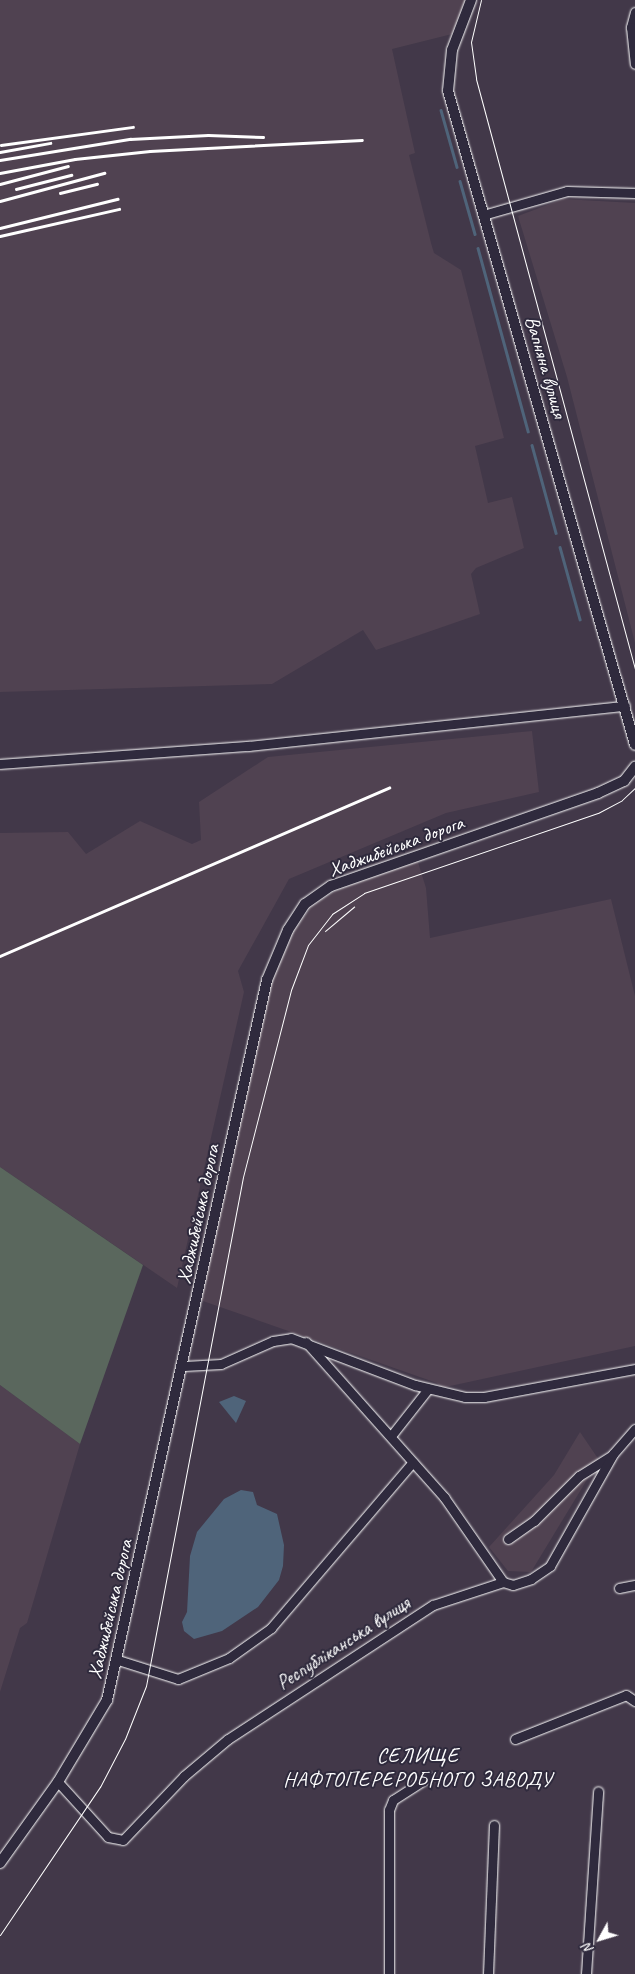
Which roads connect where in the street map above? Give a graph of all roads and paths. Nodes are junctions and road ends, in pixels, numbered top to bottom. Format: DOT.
graph roads {
  1 [pos="471,0"];
  2 [pos="635,12"];
  3 [pos="635,64"];
  4 [pos="635,193"];
  5 [pos="483,214"];
  6 [pos="625,706"];
  7 [pos="635,745"];
  8 [pos="0,764"];
  9 [pos="635,767"];
  10 [pos="306,1342"];
  11 [pos="184,1366"];
  12 [pos="635,1369"];
  13 [pos="428,1389"];
  14 [pos="635,1429"];
  15 [pos="391,1436"];
  16 [pos="613,1454"];
  17 [pos="413,1462"];
  18 [pos="508,1539"];
  19 [pos="503,1582"];
  20 [pos="635,1585"];
  21 [pos="619,1588"];
  22 [pos="118,1660"];
  23 [pos="635,1701"];
  24 [pos="515,1739"];
  25 [pos="429,1777"];
  26 [pos="58,1782"];
  27 [pos="598,1791"];
  28 [pos="494,1825"];
  29 [pos="0,1863"];
  30 [pos="389,1974"];
  31 [pos="488,1974"];
  32 [pos="586,1974"];
  1 -- 5 [label="street, Вапняна вулиця"];
  2 -- 3 [label="street"];
  4 -- 5 [label="street"];
  5 -- 6 [label="street, Вапняна вулиця"];
  6 -- 7 [label="street, Вапняна вулиця"];
  6 -- 8 [label="street"];
  9 -- 11 [label="street, Хаджибейська дорога"];
  10 -- 11 [label="street"];
  10 -- 13 [label="street"];
  10 -- 15 [label="street"];
  11 -- 22 [label="street, Хаджибейська дорога"];
  12 -- 13 [label="street"];
  13 -- 15 [label="street"];
  14 -- 16 [label="street, Республіканська вулиця"];
  15 -- 17 [label="street"];
  16 -- 18 [label="street"];
  16 -- 19 [label="street, Республіканська вулиця"];
  17 -- 19 [label="street"];
  17 -- 22 [label="street"];
  19 -- 26 [label="street, Республіканська вулиця"];
  20 -- 21 [label="street"];
  22 -- 26 [label="street, Хаджибейська дорога"];
  23 -- 24 [label="street"];
  25 -- 30 [label="street"];
  26 -- 29 [label="street, Хаджибейська дорога"];
  27 -- 32 [label="street"];
  28 -- 31 [label="street"];
}
